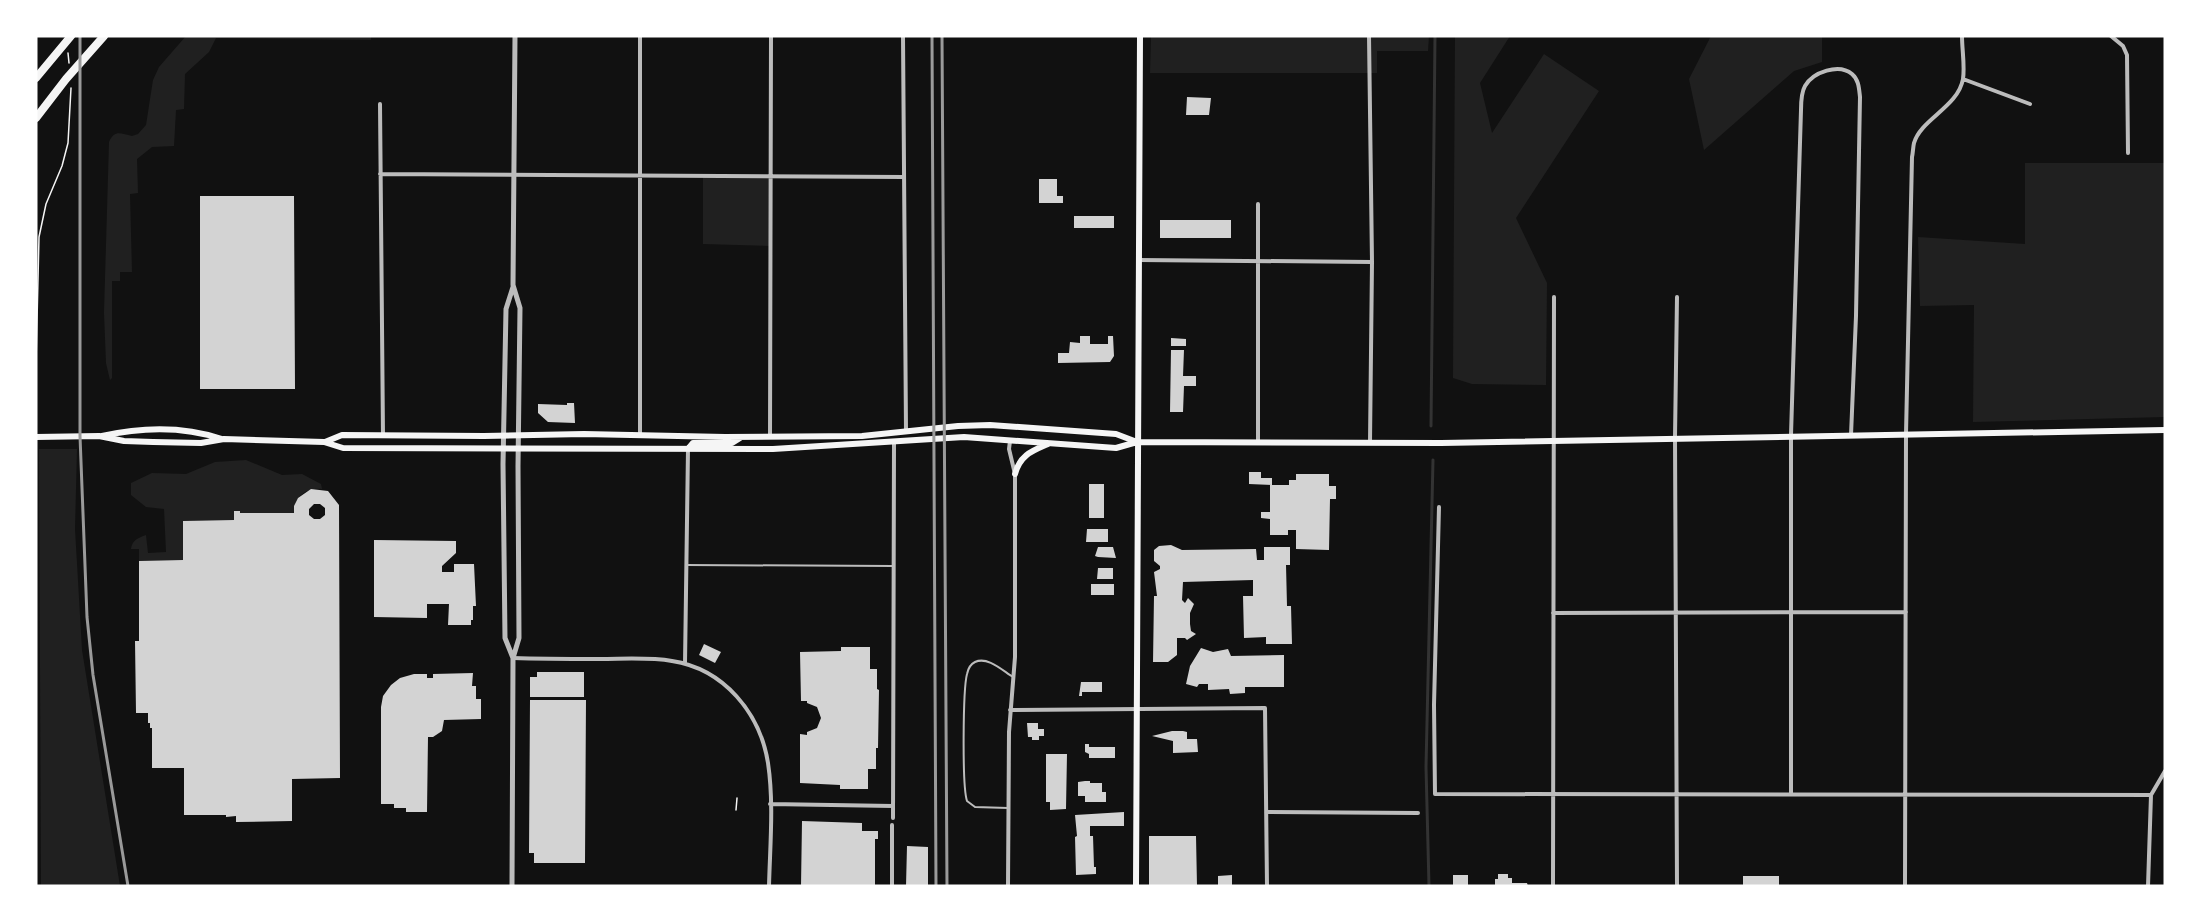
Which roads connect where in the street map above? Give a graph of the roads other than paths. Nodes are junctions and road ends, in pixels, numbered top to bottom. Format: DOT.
graph roads {
  1 [pos="71,36"];
  2 [pos="104,36"];
  3 [pos="515,36"];
  4 [pos="640,36"];
  5 [pos="771,36"];
  6 [pos="903,36"];
  7 [pos="1140,36"];
  8 [pos="1370,36"];
  9 [pos="1962,36"];
  10 [pos="2111,36"];
  11 [pos="36,78"];
  12 [pos="1963,80"];
  13 [pos="380,104"];
  14 [pos="2030,104"];
  15 [pos="36,118"];
  16 [pos="2128,153"];
  17 [pos="380,174"];
  18 [pos="515,174"];
  19 [pos="640,175"];
  20 [pos="770,177"];
  21 [pos="904,177"];
  22 [pos="1258,204"];
  23 [pos="1138,260"];
  24 [pos="1258,261"];
  25 [pos="1372,262"];
  26 [pos="513,285"];
  27 [pos="1554,297"];
  28 [pos="1677,297"];
  29 [pos="2165,430"];
  30 [pos="906,432"];
  31 [pos="1906,434"];
  32 [pos="640,435"];
  33 [pos="1791,435"];
  34 [pos="1851,435"];
  35 [pos="99,436"];
  36 [pos="383,436"];
  37 [pos="503,436"];
  38 [pos="519,436"];
  39 [pos="36,437"];
  40 [pos="741,437"];
  41 [pos="770,437"];
  42 [pos="1676,437"];
  43 [pos="224,439"];
  44 [pos="1010,440"];
  45 [pos="1552,441"];
  46 [pos="324,442"];
  47 [pos="1137,442"];
  48 [pos="1258,442"];
  49 [pos="1370,442"];
  50 [pos="894,443"];
  51 [pos="1049,443"];
  52 [pos="503,448"];
  53 [pos="519,448"];
  54 [pos="688,449"];
  55 [pos="1015,474"];
  56 [pos="1439,507"];
  57 [pos="686,565"];
  58 [pos="894,566"];
  59 [pos="1553,612"];
  60 [pos="1906,612"];
  61 [pos="1677,613"];
  62 [pos="1790,613"];
  63 [pos="513,658"];
  64 [pos="685,664"];
  65 [pos="1013,677"];
  66 [pos="1138,709"];
  67 [pos="1010,710"];
  68 [pos="2165,771"];
  69 [pos="1791,794"];
  70 [pos="1906,794"];
  71 [pos="1553,795"];
  72 [pos="2151,795"];
  73 [pos="1676,796"];
  74 [pos="770,804"];
  75 [pos="893,806"];
  76 [pos="1009,808"];
  77 [pos="1266,812"];
  78 [pos="1418,813"];
  79 [pos="892,818"];
  80 [pos="892,825"];
  81 [pos="512,886"];
  82 [pos="769,886"];
  83 [pos="892,886"];
  84 [pos="1008,886"];
  85 [pos="1136,886"];
  86 [pos="1267,886"];
  87 [pos="1553,886"];
  88 [pos="1677,886"];
  89 [pos="1905,886"];
  90 [pos="2148,886"];
  1 -- 11 [label="highway"];
  2 -- 15 [label="highway"];
  3 -- 18 [label="street"];
  4 -- 19 [label="street"];
  5 -- 20 [label="street"];
  6 -- 21 [label="street"];
  7 -- 23 [label="main road"];
  8 -- 25 [label="street"];
  9 -- 12 [label="street"];
  10 -- 16 [label="street"];
  12 -- 14 [label="street"];
  12 -- 31 [label="street"];
  13 -- 17 [label="street"];
  17 -- 18 [label="street"];
  17 -- 36 [label="street"];
  18 -- 19 [label="street"];
  18 -- 26 [label="street"];
  19 -- 20 [label="street"];
  19 -- 32 [label="street"];
  20 -- 21 [label="street"];
  20 -- 41 [label="street"];
  21 -- 30 [label="street"];
  22 -- 24 [label="street"];
  23 -- 24 [label="street"];
  23 -- 47 [label="main road"];
  24 -- 25 [label="street"];
  24 -- 48 [label="street"];
  25 -- 49 [label="street"];
  26 -- 37 [label="street"];
  26 -- 38 [label="street"];
  27 -- 45 [label="street"];
  28 -- 42 [label="street"];
  29 -- 31 [label="main road"];
  30 -- 41 [label="main road"];
  30 -- 47 [label="main road"];
  31 -- 34 [label="main road"];
  31 -- 60 [label="street"];
  32 -- 38 [label="main road"];
  32 -- 40 [label="main road"];
  33 -- 34 [label="main road"];
  33 -- 34 [label="street"];
  33 -- 42 [label="main road"];
  33 -- 62 [label="street"];
  35 -- 39 [label="main road"];
  35 -- 43 [label="main road"];
  35 -- 43 [label="main road"];
  36 -- 37 [label="main road"];
  36 -- 46 [label="main road"];
  37 -- 38 [label="main road"];
  37 -- 52 [label="street"];
  38 -- 53 [label="street"];
  40 -- 41 [label="main road"];
  40 -- 54 [label="main road"];
  42 -- 45 [label="main road"];
  42 -- 61 [label="street"];
  43 -- 46 [label="main road"];
  44 -- 50 [label="main road"];
  44 -- 51 [label="main road"];
  44 -- 55 [label="street"];
  45 -- 49 [label="main road"];
  45 -- 59 [label="street"];
  46 -- 52 [label="main road"];
  47 -- 48 [label="main road"];
  47 -- 51 [label="main road"];
  47 -- 66 [label="main road"];
  48 -- 49 [label="main road"];
  50 -- 54 [label="main road"];
  50 -- 58 [label="street"];
  51 -- 55 [label="main road"];
  52 -- 53 [label="main road"];
  52 -- 63 [label="street"];
  53 -- 54 [label="main road"];
  53 -- 63 [label="street"];
  54 -- 57 [label="street"];
  55 -- 65 [label="street"];
  56 -- 71 [label="street"];
  57 -- 58 [label="lane"];
  57 -- 64 [label="street"];
  58 -- 75 [label="street"];
  59 -- 61 [label="street"];
  59 -- 71 [label="street"];
  60 -- 62 [label="street"];
  60 -- 70 [label="street"];
  61 -- 62 [label="street"];
  61 -- 73 [label="street"];
  62 -- 69 [label="street"];
  63 -- 64 [label="street"];
  63 -- 81 [label="street"];
  64 -- 74 [label="street"];
  65 -- 67 [label="street"];
  65 -- 76 [label="lane"];
  66 -- 67 [label="street"];
  66 -- 77 [label="street"];
  66 -- 85 [label="main road"];
  67 -- 76 [label="street"];
  68 -- 72 [label="street"];
  69 -- 70 [label="street"];
  69 -- 73 [label="street"];
  70 -- 72 [label="street"];
  70 -- 89 [label="street"];
  71 -- 73 [label="street"];
  71 -- 87 [label="street"];
  72 -- 90 [label="street"];
  73 -- 88 [label="street"];
  74 -- 75 [label="street"];
  74 -- 82 [label="street"];
  75 -- 79 [label="street"];
  76 -- 84 [label="street"];
  77 -- 78 [label="street"];
  77 -- 86 [label="street"];
  80 -- 83 [label="street"];
}
